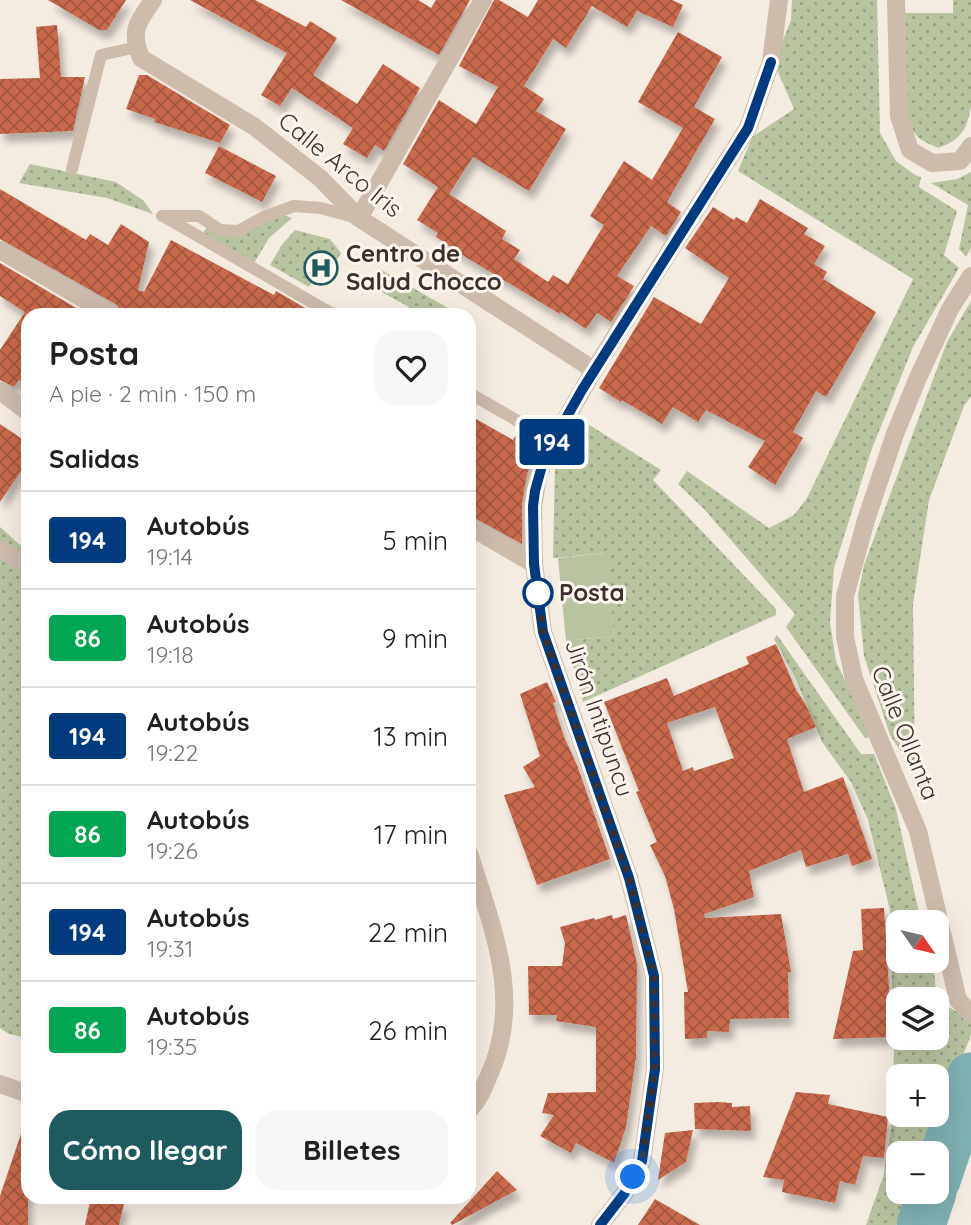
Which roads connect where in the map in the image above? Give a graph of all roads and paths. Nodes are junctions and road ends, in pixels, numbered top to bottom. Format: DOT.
graph roads {
  1 [pos="153,0"];
  2 [pos="483,0"];
  3 [pos="779,0"];
  4 [pos="896,0"];
  5 [pos="135,44"];
  6 [pos="971,146"];
  7 [pos="72,169"];
  8 [pos="359,218"];
  9 [pos="0,250"];
  10 [pos="971,276"];
  11 [pos="99,308"];
  12 [pos="322,308"];
  13 [pos="594,370"];
  14 [pos="0,391"];
  15 [pos="476,397"];
  16 [pos="21,407"];
  17 [pos="552,441"];
  18 [pos="476,530"];
  19 [pos="0,549"];
  20 [pos="21,561"];
  21 [pos="534,564"];
  22 [pos="476,875"];
  23 [pos="971,1014"];
  24 [pos="0,1084"];
  25 [pos="21,1092"];
  26 [pos="476,1103"];
  27 [pos="600,1225"];
  1 -- 5 [label="street"];
  2 -- 8 [label="street"];
  3 -- 13 [label="street, Jirón Intipuncu"];
  4 -- 6 [label="street"];
  5 -- 7 [label="lane"];
  5 -- 8 [label="street, Calle Arco Iris"];
  8 -- 12 [label="lane"];
  8 -- 13 [label="street, Calle Arco Iris"];
  9 -- 11 [label="street"];
  10 -- 23 [label="street, Calle Ollanta"];
  13 -- 17 [label="street, Jirón Intipuncu"];
  14 -- 16 [label="street"];
  15 -- 17 [label="lane"];
  17 -- 21 [label="street, Jirón Intipuncu"];
  18 -- 21 [label="street"];
  19 -- 20 [label="street"];
  21 -- 27 [label="street, Jirón Intipuncu"];
  22 -- 26 [label="street"];
  24 -- 25 [label="street"];
}
